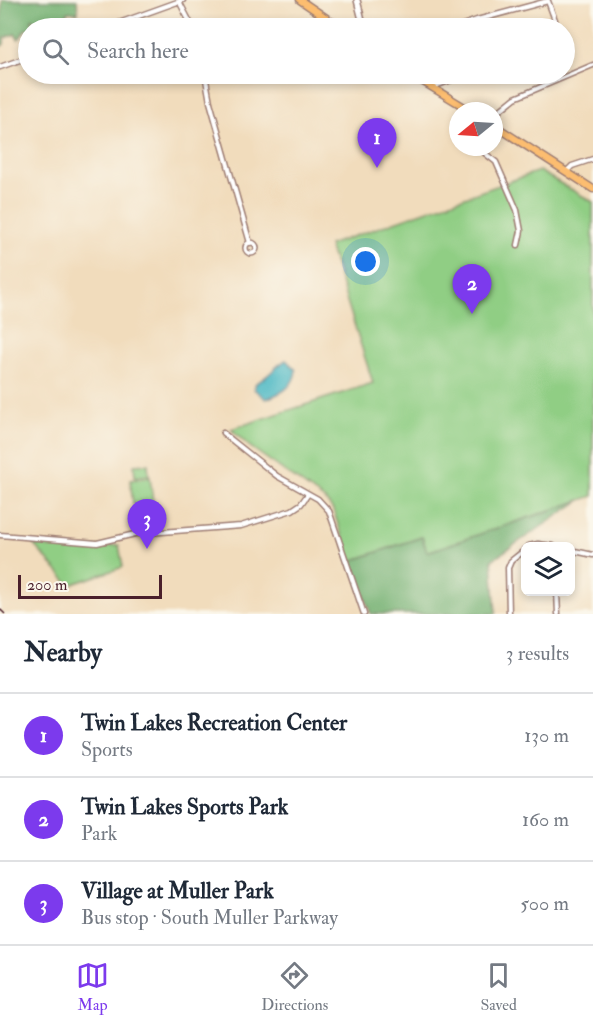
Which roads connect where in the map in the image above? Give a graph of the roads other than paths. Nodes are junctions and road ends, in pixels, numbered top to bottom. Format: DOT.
graph roads {
  1 [pos="300,0"];
  2 [pos="357,0"];
  3 [pos="548,0"];
  4 [pos="181,1"];
  5 [pos="133,18"];
  6 [pos="188,18"];
  7 [pos="326,18"];
  8 [pos="362,18"];
  9 [pos="484,18"];
  10 [pos="554,18"];
  11 [pos="18,61"];
  12 [pos="593,65"];
  13 [pos="0,67"];
  14 [pos="575,73"];
  15 [pos="206,84"];
  16 [pos="427,84"];
  17 [pos="440,84"];
  18 [pos="548,84"];
  19 [pos="432,87"];
  20 [pos="456,102"];
  21 [pos="503,108"];
  22 [pos="503,131"];
  23 [pos="488,156"];
  24 [pos="593,159"];
  25 [pos="566,172"];
  26 [pos="593,189"];
  27 [pos="250,243"];
  28 [pos="518,245"];
  29 [pos="223,433"];
  30 [pos="308,494"];
  31 [pos="0,535"];
  32 [pos="575,551"];
  33 [pos="521,553"];
  34 [pos="593,555"];
  35 [pos="557,596"];
  36 [pos="364,614"];
  37 [pos="509,614"];
  38 [pos="558,614"];
  1 -- 7 [label="main road"];
  2 -- 8 [label="street"];
  3 -- 9 [label="street"];
  3 -- 10 [label="street"];
  4 -- 5 [label="street"];
  4 -- 6 [label="street"];
  11 -- 13 [label="street"];
  12 -- 14 [label="street"];
  15 -- 27 [label="street"];
  16 -- 19 [label="main road"];
  17 -- 19 [label="street"];
  18 -- 21 [label="street"];
  19 -- 20 [label="main road"];
  22 -- 25 [label="main road"];
  23 -- 28 [label="street"];
  24 -- 25 [label="street"];
  25 -- 26 [label="main road"];
  29 -- 30 [label="street"];
  30 -- 31 [label="street"];
  30 -- 36 [label="street"];
  32 -- 34 [label="street"];
  33 -- 37 [label="street"];
  35 -- 38 [label="street"];
}
